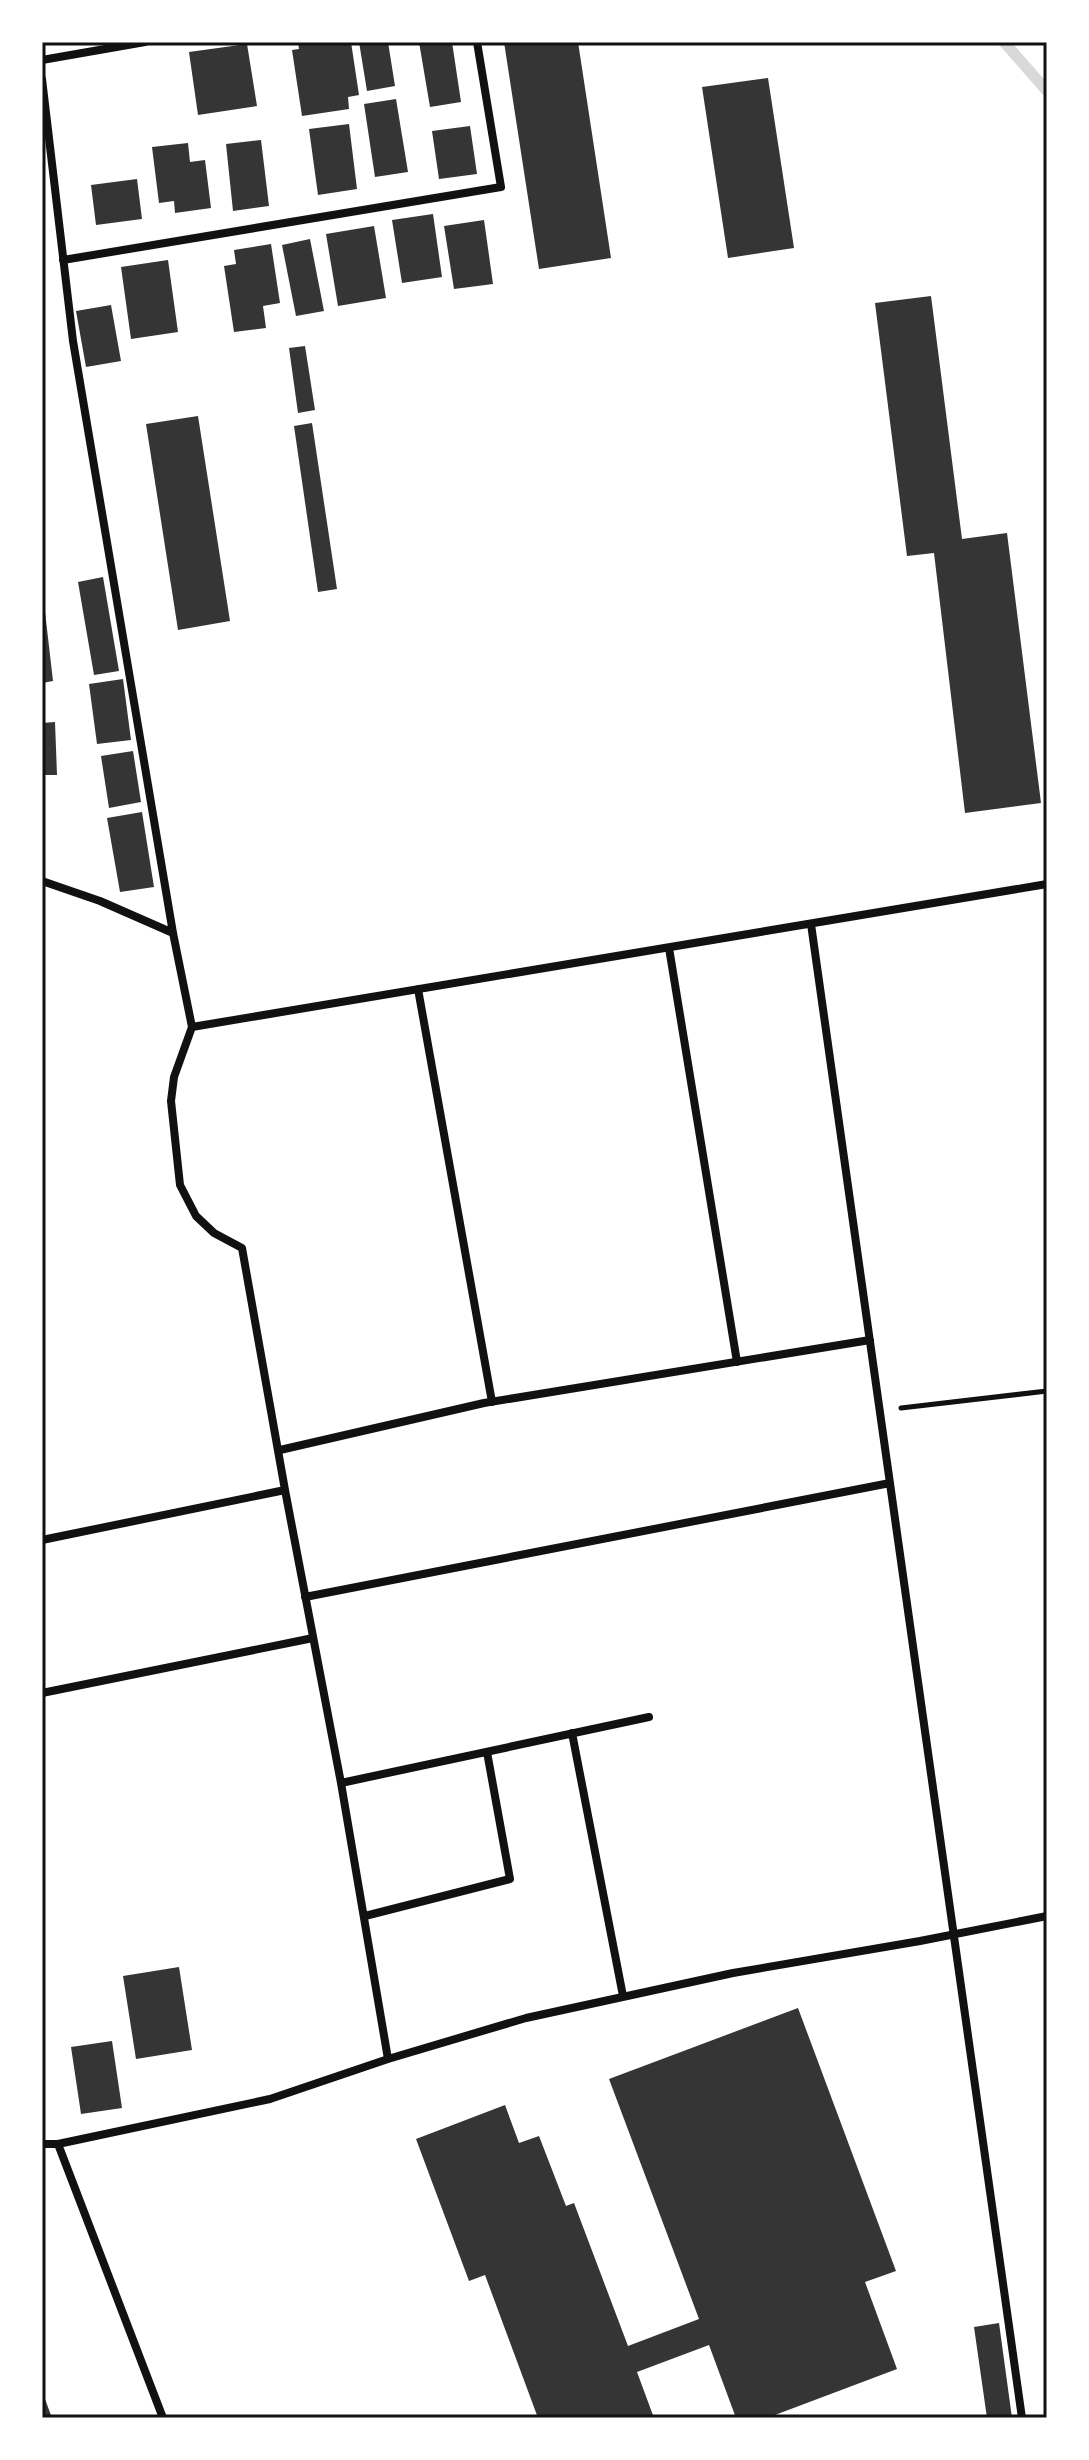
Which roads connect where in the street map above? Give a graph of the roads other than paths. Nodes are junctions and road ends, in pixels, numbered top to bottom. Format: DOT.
graph roads {
  1 [pos="145,42"];
  2 [pos="477,42"];
  3 [pos="42,60"];
  4 [pos="42,79"];
  5 [pos="63,260"];
  6 [pos="42,881"];
  7 [pos="1047,884"];
  8 [pos="811,924"];
  9 [pos="173,933"];
  10 [pos="669,948"];
  11 [pos="418,989"];
  12 [pos="192,1027"];
  13 [pos="870,1340"];
  14 [pos="737,1362"];
  15 [pos="492,1402"];
  16 [pos="280,1450"];
  17 [pos="890,1483"];
  18 [pos="285,1490"];
  19 [pos="42,1540"];
  20 [pos="305,1597"];
  21 [pos="313,1638"];
  22 [pos="42,1693"];
  23 [pos="649,1717"];
  24 [pos="572,1733"];
  25 [pos="487,1752"];
  26 [pos="341,1783"];
  27 [pos="365,1916"];
  28 [pos="1047,1916"];
  29 [pos="954,1934"];
  30 [pos="623,1996"];
  31 [pos="388,2059"];
  32 [pos="42,2144"];
  33 [pos="58,2144"];
  34 [pos="163,2418"];
  35 [pos="1022,2418"];
  1 -- 3 [label="street"];
  2 -- 5 [label="street"];
  4 -- 5 [label="street"];
  5 -- 9 [label="street"];
  6 -- 9 [label="street"];
  7 -- 8 [label="street"];
  8 -- 10 [label="street"];
  8 -- 13 [label="street"];
  9 -- 12 [label="street"];
  10 -- 11 [label="street"];
  10 -- 14 [label="street"];
  11 -- 12 [label="street"];
  11 -- 15 [label="street"];
  12 -- 16 [label="street"];
  13 -- 14 [label="street"];
  13 -- 17 [label="street"];
  14 -- 15 [label="street"];
  15 -- 16 [label="street"];
  16 -- 18 [label="street"];
  17 -- 20 [label="street"];
  17 -- 29 [label="street"];
  18 -- 19 [label="street"];
  18 -- 20 [label="street"];
  20 -- 21 [label="street"];
  21 -- 22 [label="street"];
  21 -- 26 [label="street"];
  23 -- 24 [label="street"];
  24 -- 25 [label="street"];
  24 -- 30 [label="street"];
  25 -- 26 [label="street"];
  25 -- 27 [label="street"];
  26 -- 27 [label="street"];
  27 -- 31 [label="street"];
  28 -- 29 [label="street"];
  29 -- 30 [label="street"];
  29 -- 35 [label="street"];
  30 -- 31 [label="street"];
  31 -- 33 [label="street"];
  32 -- 33 [label="street"];
  33 -- 34 [label="street"];
}
